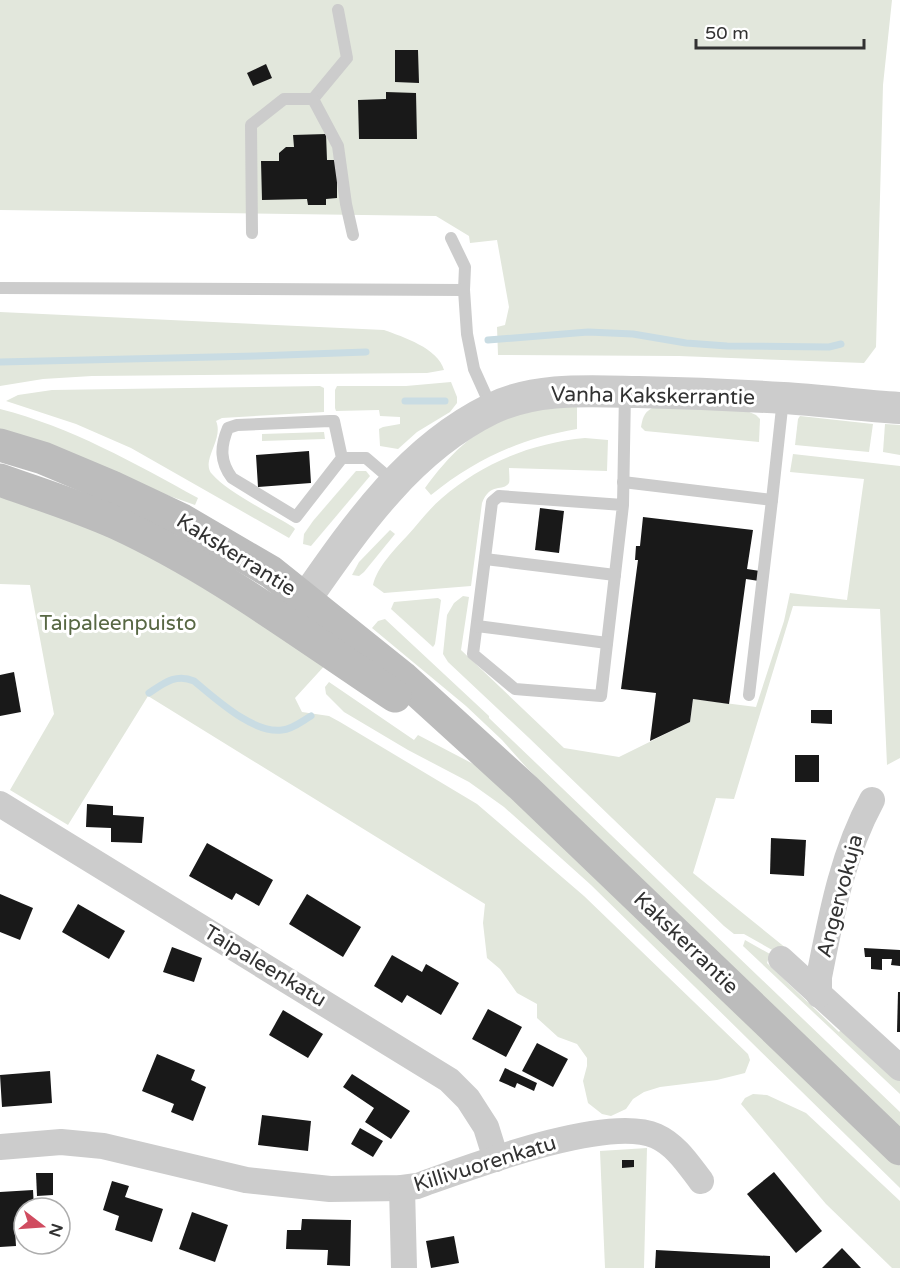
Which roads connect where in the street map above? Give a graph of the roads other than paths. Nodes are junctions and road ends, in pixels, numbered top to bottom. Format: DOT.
graph roads {
  1 [pos="338,10"];
  2 [pos="313,99"];
  3 [pos="252,233"];
  4 [pos="353,236"];
  5 [pos="451,238"];
  6 [pos="0,288"];
  7 [pos="464,290"];
  8 [pos="625,392"];
  9 [pos="783,398"];
  10 [pos="900,408"];
  11 [pos="492,409"];
  12 [pos="0,445"];
  13 [pos="342,458"];
  14 [pos="0,480"];
  15 [pos="623,482"];
  16 [pos="395,483"];
  17 [pos="772,500"];
  18 [pos="623,505"];
  19 [pos="485,559"];
  20 [pos="615,575"];
  21 [pos="297,612"];
  22 [pos="477,627"];
  23 [pos="607,643"];
  24 [pos="749,695"];
  25 [pos="872,800"];
  26 [pos="0,804"];
  27 [pos="780,959"];
  28 [pos="819,995"];
  29 [pos="900,1068"];
  30 [pos="0,1147"];
  31 [pos="900,1149"];
  32 [pos="496,1159"];
  33 [pos="701,1181"];
  34 [pos="402,1188"];
  35 [pos="404,1268"];
  1 -- 2 [label="lane"];
  2 -- 3 [label="lane"];
  2 -- 4 [label="lane"];
  5 -- 7 [label="lane"];
  6 -- 7 [label="lane"];
  7 -- 11 [label="lane"];
  8 -- 9 [label="street, Vanha Kakskerrantie"];
  8 -- 11 [label="street, Vanha Kakskerrantie"];
  8 -- 15 [label="lane"];
  9 -- 10 [label="street, Vanha Kakskerrantie"];
  9 -- 17 [label="lane"];
  11 -- 16 [label="street, Vanha Kakskerrantie"];
  12 -- 21 [label="main road, Kakskerrantie"];
  13 -- 13 [label="lane"];
  13 -- 16 [label="lane"];
  14 -- 21 [label="main road, Kakskerrantie"];
  15 -- 17 [label="lane"];
  15 -- 18 [label="lane"];
  16 -- 21 [label="street, Vanha Kakskerrantie"];
  17 -- 24 [label="lane"];
  18 -- 19 [label="lane"];
  18 -- 20 [label="lane"];
  19 -- 20 [label="lane"];
  19 -- 22 [label="lane"];
  20 -- 23 [label="lane"];
  21 -- 31 [label="main road, Kakskerrantie"];
  22 -- 23 [label="lane"];
  22 -- 23 [label="lane"];
  25 -- 28 [label="street, Angervokuja"];
  26 -- 32 [label="street, Taipaleenkatu"];
  27 -- 28 [label="street"];
  28 -- 29 [label="street"];
  30 -- 34 [label="street, Killivuorenkatu"];
  32 -- 33 [label="street, Killivuorenkatu"];
  32 -- 34 [label="street, Killivuorenkatu"];
  34 -- 35 [label="street"];
}
